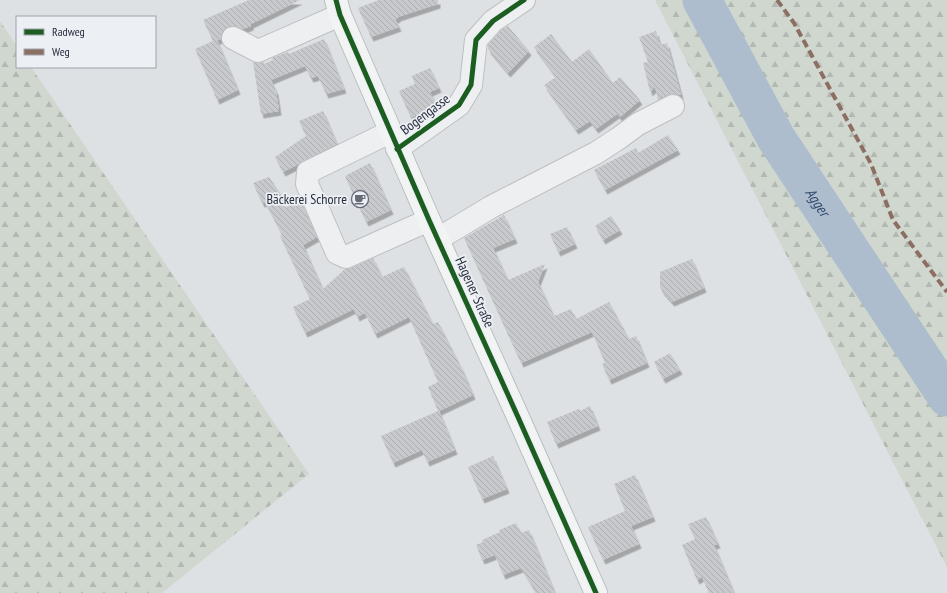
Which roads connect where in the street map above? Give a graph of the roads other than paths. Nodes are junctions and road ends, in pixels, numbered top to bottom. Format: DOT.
graph roads {
  1 [pos="524,0"];
  2 [pos="338,8"];
  3 [pos="233,38"];
  4 [pos="673,106"];
  5 [pos="394,141"];
  6 [pos="433,229"];
  7 [pos="596,593"];
  1 -- 5 [label="street, Bogengasse"];
  2 -- 3 [label="street"];
  2 -- 5 [label="main road, Hagener Straße"];
  4 -- 6 [label="street"];
  5 -- 6 [label="main road, Hagener Straße"];
  5 -- 6 [label="street, Bogengasse"];
  6 -- 7 [label="main road, Hagener Straße"];
}
